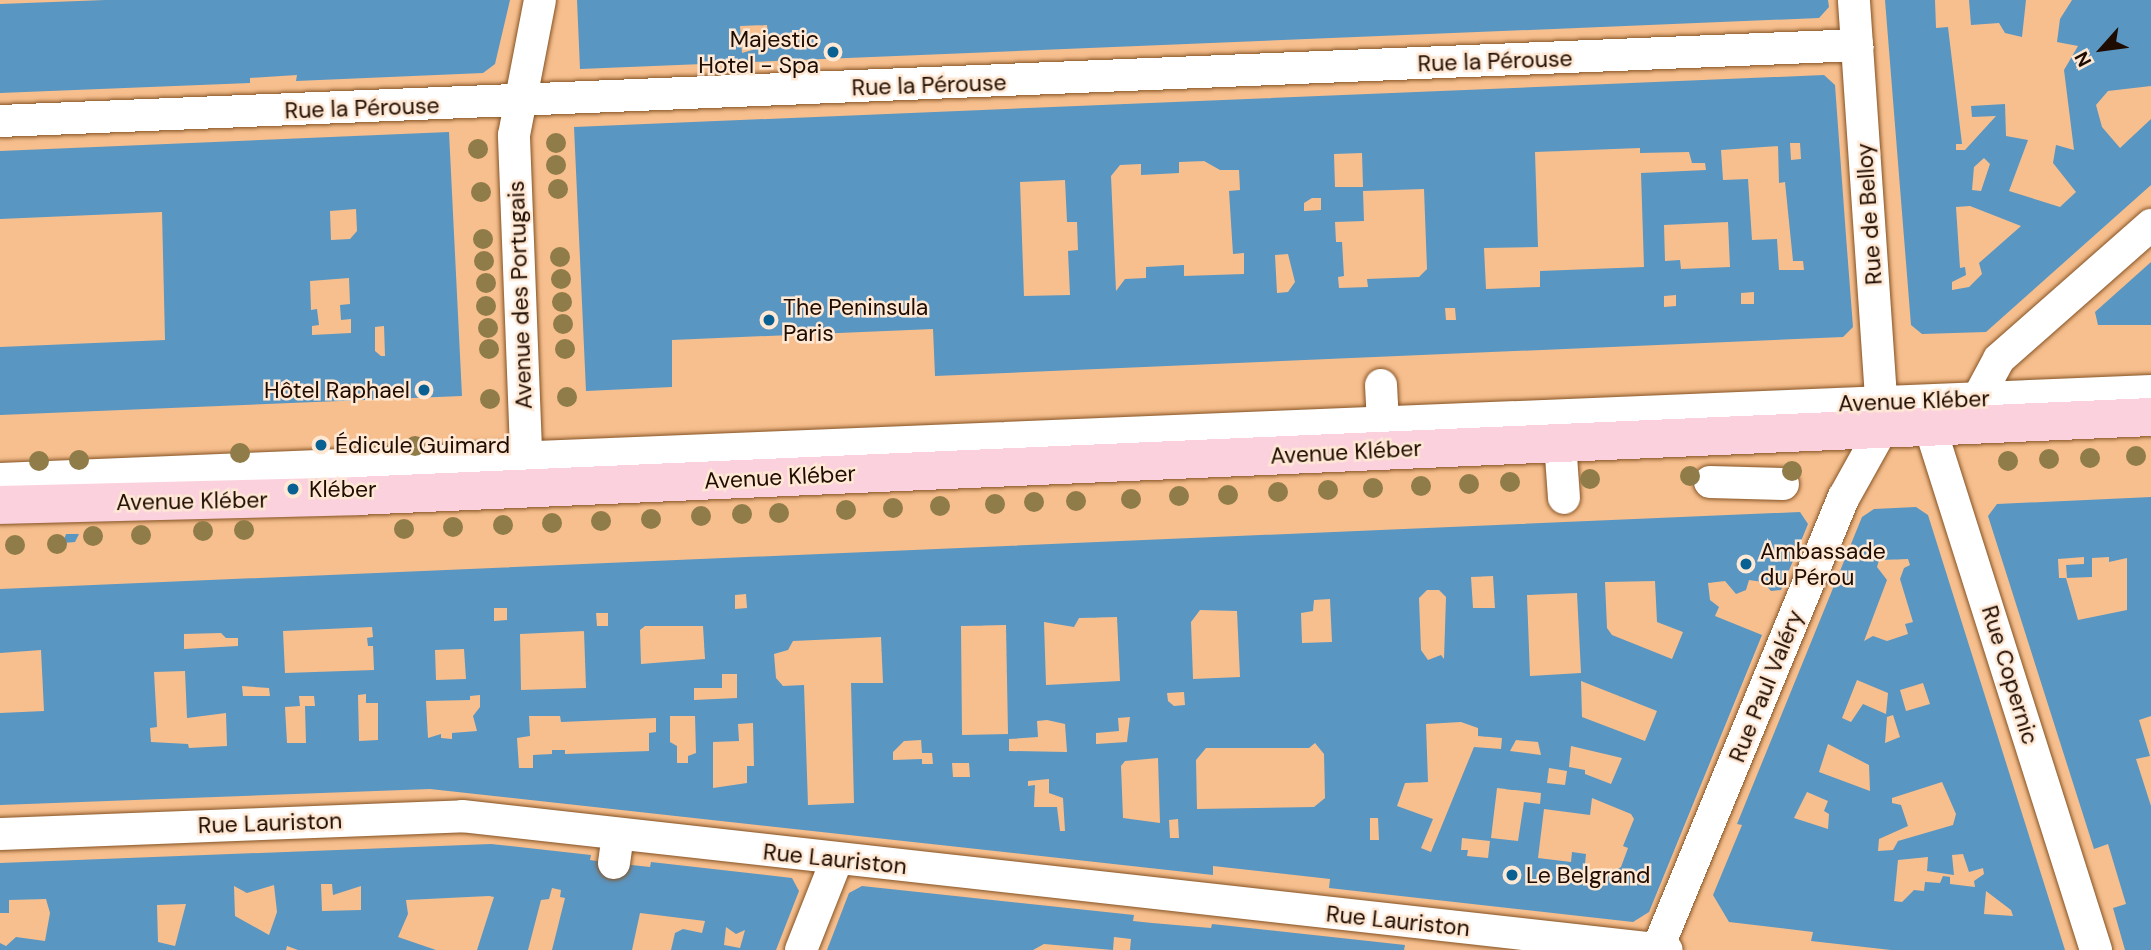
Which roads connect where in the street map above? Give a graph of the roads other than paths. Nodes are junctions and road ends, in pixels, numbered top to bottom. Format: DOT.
graph roads {
  1 [pos="540,0"];
  2 [pos="1854,0"];
  3 [pos="1857,45"];
  4 [pos="519,102"];
  5 [pos="0,121"];
  6 [pos="2151,225"];
  7 [pos="1381,385"];
  8 [pos="2151,391"];
  9 [pos="1978,411"];
  10 [pos="1925,413"];
  11 [pos="1882,414"];
  12 [pos="2151,417"];
  13 [pos="1383,422"];
  14 [pos="1560,442"];
  15 [pos="526,473"];
  16 [pos="0,479"];
  17 [pos="1710,482"];
  18 [pos="1783,484"];
  19 [pos="1564,498"];
  20 [pos="0,505"];
  21 [pos="0,834"];
  22 [pos="837,859"];
  23 [pos="801,950"];
  24 [pos="1660,950"];
  25 [pos="2096,950"];
  1 -- 4 [label="street, Avenue des Portugais"];
  2 -- 3 [label="street, Rue de Belloy"];
  3 -- 4 [label="street, Rue la Pérouse"];
  3 -- 11 [label="street, Rue de Belloy"];
  4 -- 5 [label="street, Rue la Pérouse"];
  4 -- 15 [label="street, Avenue des Portugais"];
  6 -- 9 [label="street"];
  7 -- 13 [label="street, Avenue Kléber"];
  8 -- 9 [label="street, Avenue Kléber"];
  9 -- 10 [label="main road, Avenue Kléber"];
  9 -- 12 [label="main road, Avenue Kléber"];
  10 -- 11 [label="main road, Avenue Kléber"];
  10 -- 25 [label="street, Rue Copernic"];
  11 -- 13 [label="street, Avenue Kléber"];
  11 -- 14 [label="main road, Avenue Kléber"];
  11 -- 24 [label="street, Rue Paul Valéry"];
  13 -- 15 [label="street, Avenue Kléber"];
  14 -- 15 [label="main road, Avenue Kléber"];
  14 -- 19 [label="street"];
  15 -- 16 [label="street, Avenue Kléber"];
  15 -- 20 [label="main road, Avenue Kléber"];
  17 -- 18 [label="street"];
  21 -- 22 [label="street, Rue Lauriston"];
  22 -- 23 [label="street"];
  22 -- 24 [label="street, Rue Lauriston"];
}
